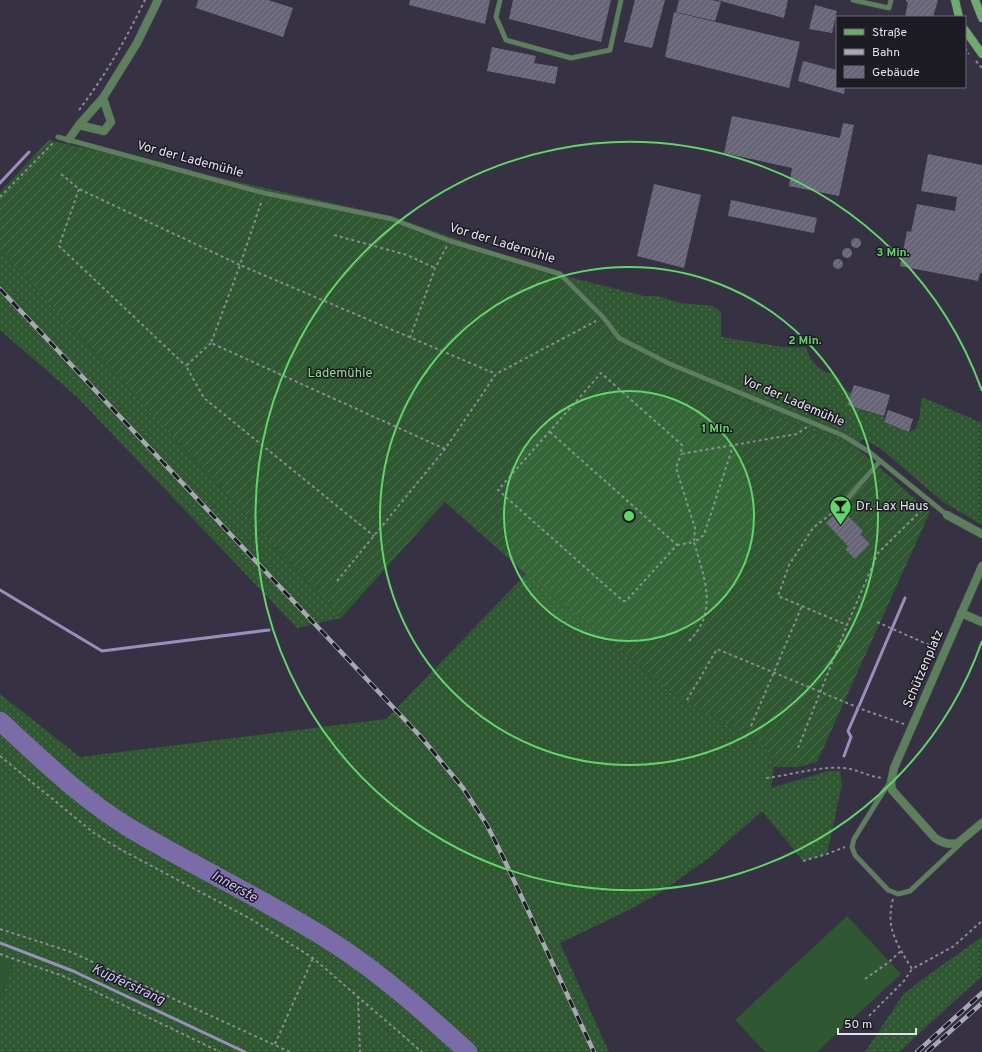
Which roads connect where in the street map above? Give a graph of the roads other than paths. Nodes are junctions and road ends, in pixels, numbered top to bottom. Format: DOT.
graph roads {
  1 [pos="158,0"];
  2 [pos="500,0"];
  3 [pos="621,0"];
  4 [pos="853,0"];
  5 [pos="891,0"];
  6 [pos="955,0"];
  7 [pos="975,0"];
  8 [pos="959,16"];
  9 [pos="982,18"];
  10 [pos="966,31"];
  11 [pos="981,50"];
  12 [pos="103,98"];
  13 [pos="80,125"];
  14 [pos="58,137"];
  15 [pos="69,139"];
  16 [pos="880,460"];
  17 [pos="841,506"];
  18 [pos="947,515"];
  19 [pos="982,534"];
  20 [pos="982,566"];
  21 [pos="962,613"];
  22 [pos="982,622"];
  23 [pos="891,780"];
  24 [pos="982,823"];
  25 [pos="964,840"];
  1 -- 12 [label="street"];
  2 -- 3 [label="lane"];
  4 -- 5 [label="lane"];
  6 -- 8 [label="main road"];
  7 -- 9 [label="main road"];
  10 -- 11 [label="main road"];
  12 -- 13 [label="street"];
  12 -- 13 [label="street"];
  13 -- 15 [label="street"];
  14 -- 15 [label="lane, Vor der Lademühle"];
  15 -- 16 [label="lane, Vor der Lademühle"];
  16 -- 17 [label="lane"];
  16 -- 18 [label="lane, Vor der Lademühle"];
  18 -- 19 [label="street, Vor der Lademühle"];
  20 -- 21 [label="street, Schützenplatz"];
  21 -- 22 [label="street"];
  21 -- 23 [label="street, Schützenplatz"];
  23 -- 25 [label="street"];
  23 -- 25 [label="lane"];
  24 -- 25 [label="street"];
}
